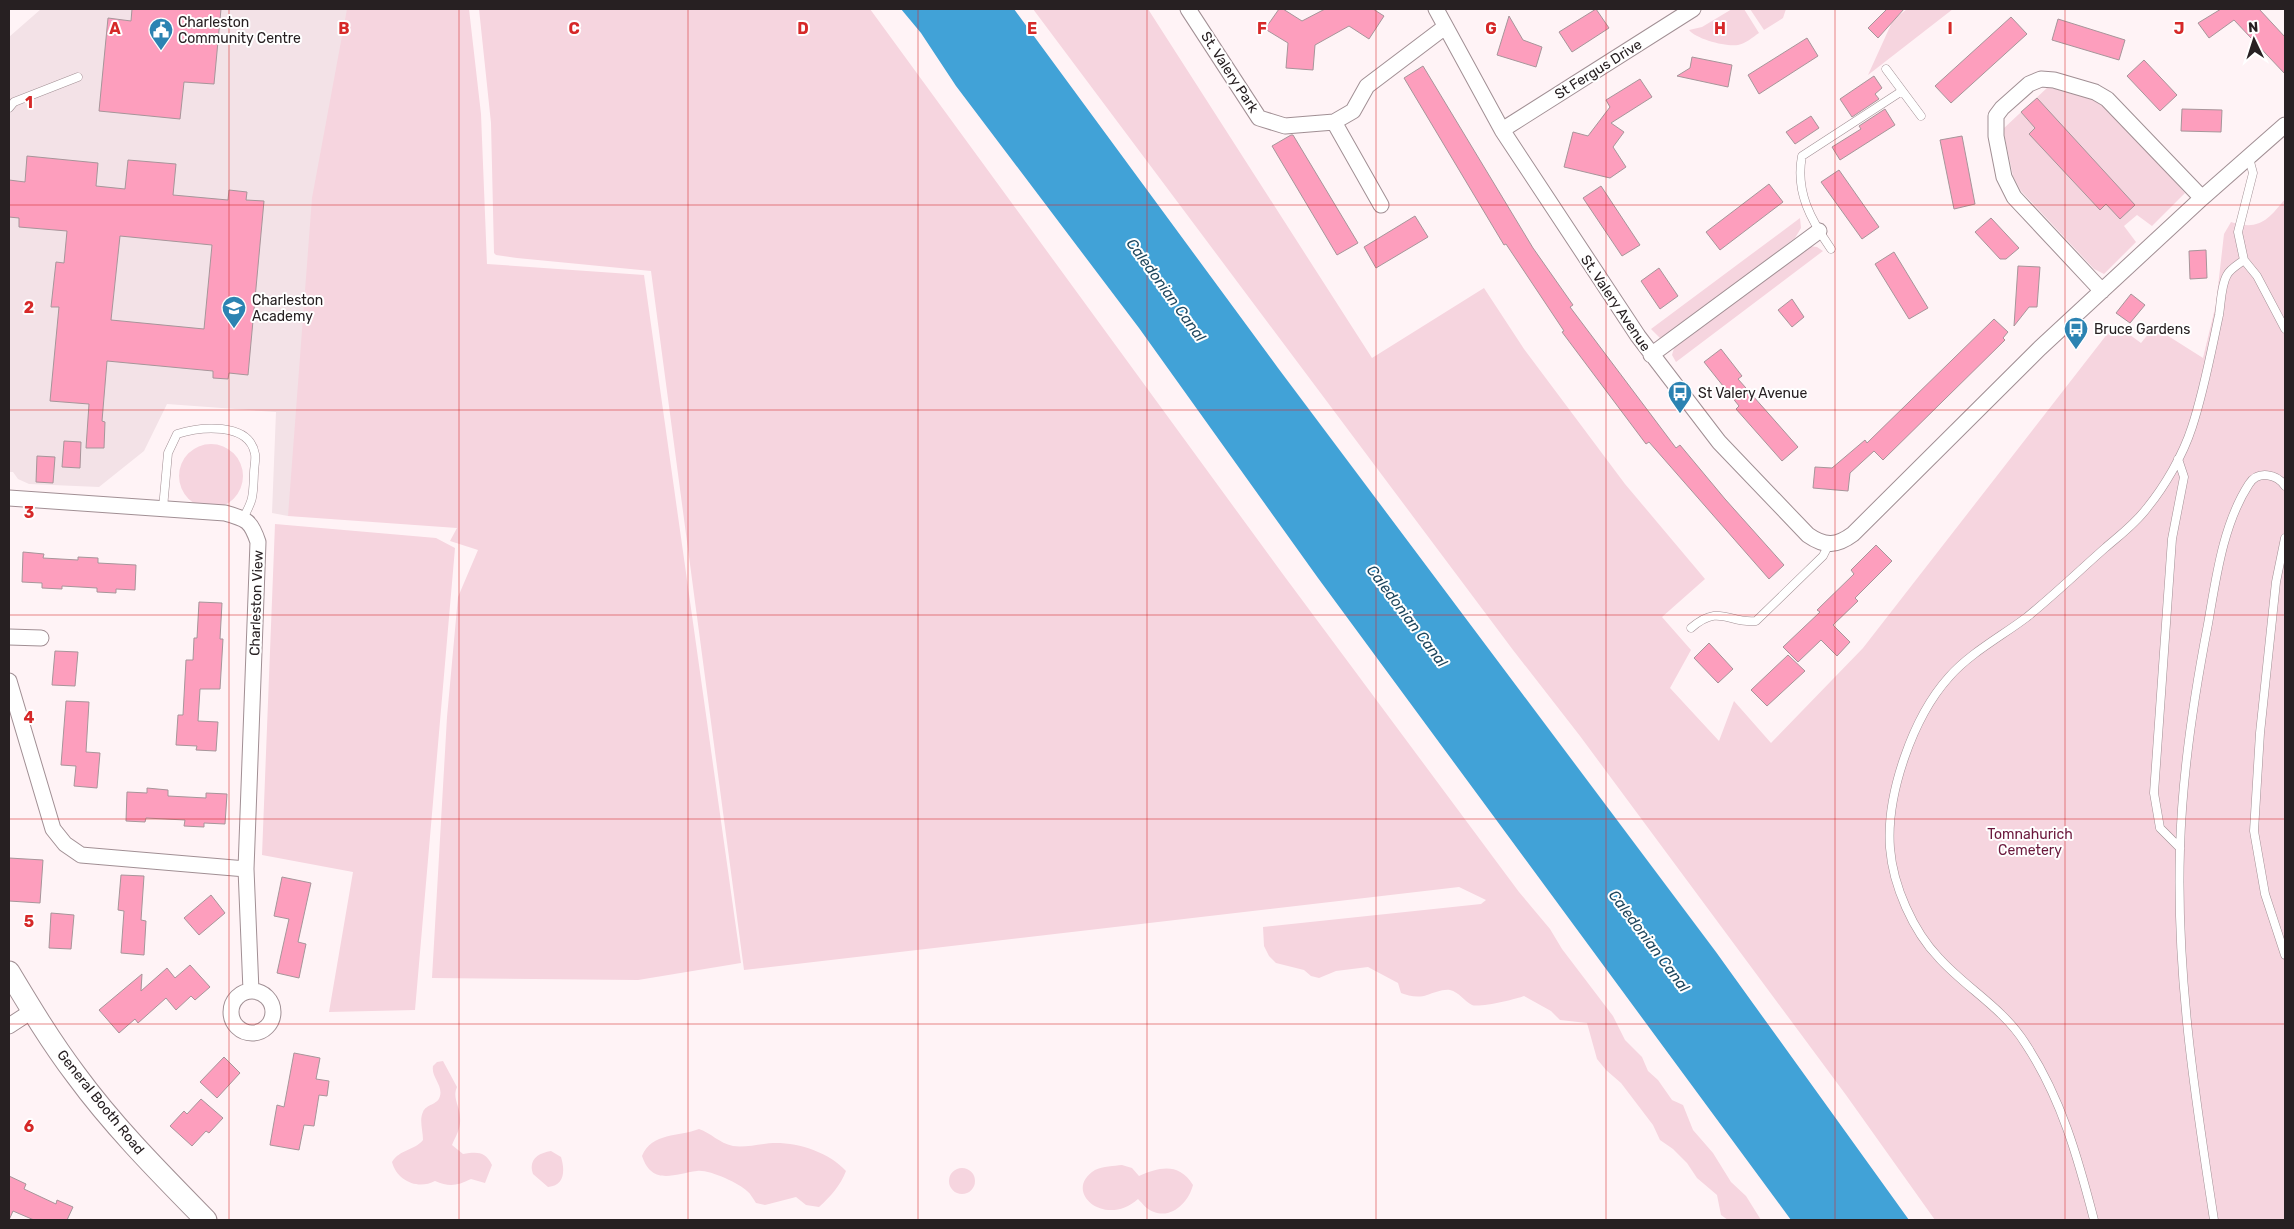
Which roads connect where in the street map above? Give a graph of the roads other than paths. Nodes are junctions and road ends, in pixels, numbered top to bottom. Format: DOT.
graph roads {
  1 [pos="1188,9"];
  2 [pos="1436,9"];
  3 [pos="1693,9"];
  4 [pos="1445,27"];
  5 [pos="1886,69"];
  6 [pos="78,77"];
  7 [pos="1902,91"];
  8 [pos="9,108"];
  9 [pos="1921,116"];
  10 [pos="1334,122"];
  11 [pos="2285,126"];
  12 [pos="1502,130"];
  13 [pos="2249,158"];
  14 [pos="2202,198"];
  15 [pos="1381,205"];
  16 [pos="1818,231"];
  17 [pos="1831,249"];
  18 [pos="2244,260"];
  19 [pos="2102,291"];
  20 [pos="2285,329"];
  21 [pos="1651,355"];
  22 [pos="2178,459"];
  23 [pos="2285,486"];
  24 [pos="9,498"];
  25 [pos="163,508"];
  26 [pos="243,518"];
  27 [pos="2285,538"];
  28 [pos="1829,544"];
  29 [pos="1691,628"];
  30 [pos="9,637"];
  31 [pos="41,638"];
  32 [pos="9,681"];
  33 [pos="2180,848"];
  34 [pos="246,869"];
  35 [pos="2285,955"];
  36 [pos="9,972"];
  37 [pos="251,991"];
  38 [pos="32,1011"];
  39 [pos="9,1026"];
  40 [pos="206,1220"];
  41 [pos="2094,1220"];
  42 [pos="2214,1220"];
  1 -- 10 [label="street, St. Valery Park"];
  2 -- 4 [label="street, St. Valery Avenue"];
  3 -- 12 [label="street, St Fergus Drive"];
  4 -- 10 [label="street"];
  4 -- 12 [label="street, St. Valery Avenue"];
  5 -- 7 [label="lane"];
  6 -- 8 [label="lane"];
  7 -- 9 [label="lane"];
  7 -- 16 [label="lane"];
  10 -- 15 [label="street"];
  11 -- 13 [label="street"];
  12 -- 21 [label="street, St. Valery Avenue"];
  13 -- 14 [label="street"];
  13 -- 18 [label="lane"];
  14 -- 19 [label="street"];
  14 -- 19 [label="street"];
  16 -- 17 [label="lane"];
  16 -- 21 [label="street"];
  18 -- 20 [label="lane"];
  18 -- 22 [label="lane"];
  19 -- 28 [label="street"];
  21 -- 28 [label="street, St. Valery Avenue"];
  22 -- 33 [label="lane"];
  22 -- 41 [label="lane"];
  23 -- 33 [label="lane"];
  24 -- 25 [label="street"];
  25 -- 26 [label="street"];
  25 -- 26 [label="lane"];
  26 -- 34 [label="street, Charleston View"];
  27 -- 35 [label="lane"];
  28 -- 29 [label="lane"];
  30 -- 31 [label="street"];
  32 -- 34 [label="street"];
  33 -- 42 [label="lane"];
  34 -- 37 [label="street, Charleston View"];
  36 -- 38 [label="street, General Booth Road"];
  38 -- 39 [label="street"];
  38 -- 40 [label="street, General Booth Road"];
}
